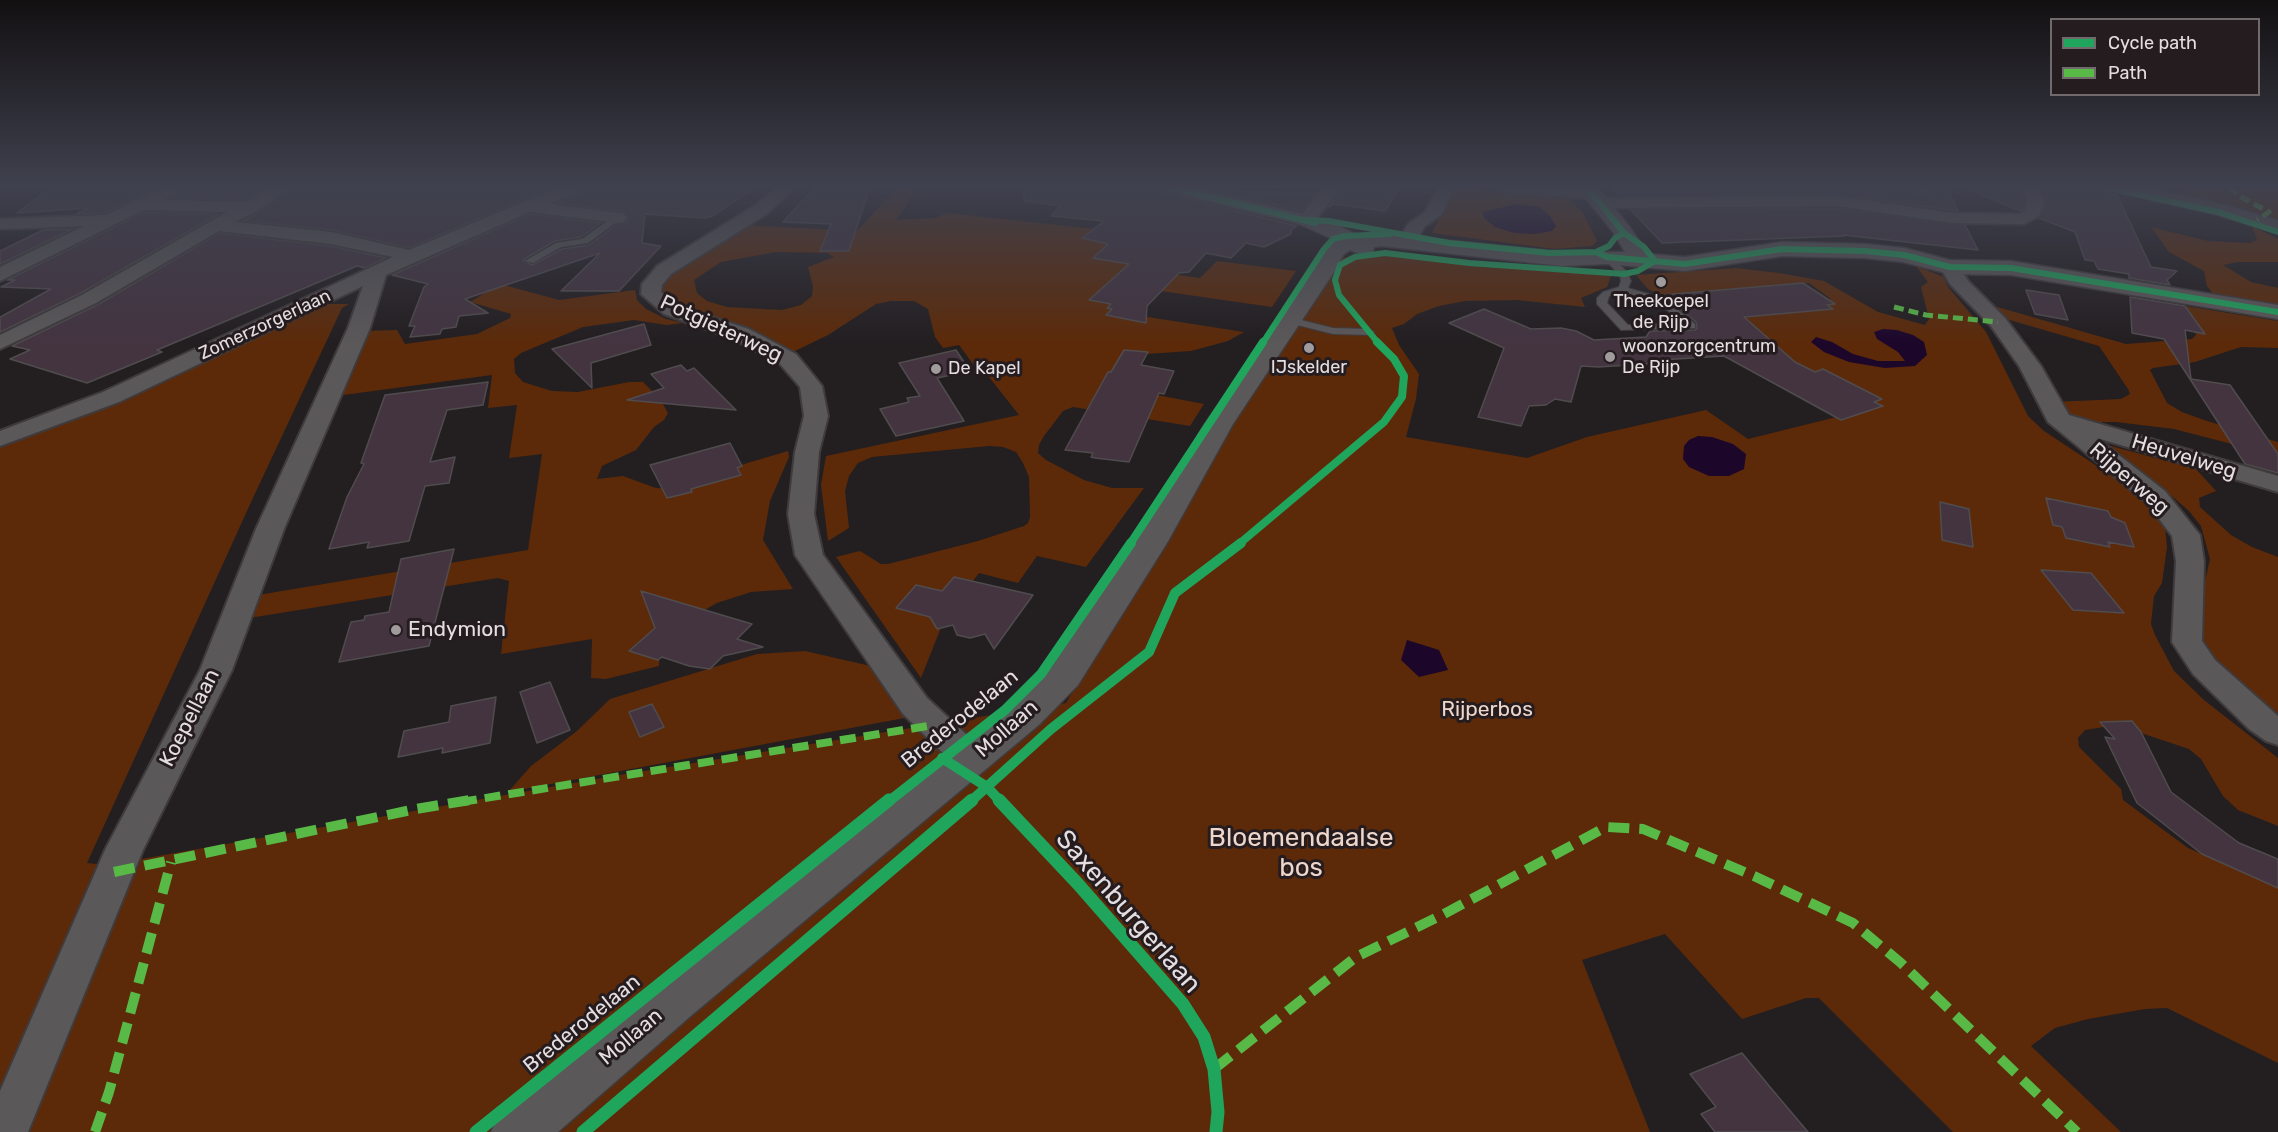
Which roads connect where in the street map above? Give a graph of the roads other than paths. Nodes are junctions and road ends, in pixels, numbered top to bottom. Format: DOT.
graph roads {
  1 [pos="69,240"];
  2 [pos="194,240"];
  3 [pos="341,240"];
  4 [pos="448,240"];
  5 [pos="587,240"];
  6 [pos="712,240"];
  7 [pos="1350,240"];
  8 [pos="1408,240"];
  9 [pos="1622,240"];
  10 [pos="1406,243"];
  11 [pos="1359,245"];
  12 [pos="410,256"];
  13 [pos="1622,256"];
  14 [pos="530,261"];
  15 [pos="1950,267"];
  16 [pos="0,275"];
  17 [pos="373,287"];
  18 [pos="1623,289"];
  19 [pos="328,296"];
  20 [pos="2278,312"];
  21 [pos="1289,321"];
  22 [pos="1369,332"];
  23 [pos="0,343"];
  24 [pos="2056,417"];
  25 [pos="7,431"];
  26 [pos="2278,484"];
  27 [pos="2278,733"];
  28 [pos="975,757"];
  29 [pos="5,1132"];
  30 [pos="518,1132"];
  1 -- 16 [label="street"];
  2 -- 23 [label="street"];
  3 -- 12 [label="street"];
  4 -- 12 [label="street, Zomerzorgerlaan"];
  5 -- 14 [label="lane"];
  6 -- 28 [label="street, Potgieterweg"];
  7 -- 11 [label="street"];
  8 -- 10 [label="street"];
  9 -- 13 [label="street"];
  10 -- 11 [label="street"];
  10 -- 13 [label="street"];
  11 -- 13 [label="street"];
  11 -- 21 [label="street, Mollaan"];
  12 -- 17 [label="street, Zomerzorgerlaan"];
  13 -- 15 [label="street"];
  13 -- 18 [label="lane"];
  15 -- 20 [label="street"];
  15 -- 24 [label="street, Rijperweg"];
  17 -- 19 [label="street"];
  17 -- 19 [label="street, Zomerzorgerlaan"];
  17 -- 29 [label="street, Koepellaan"];
  18 -- 18 [label="lane"];
  19 -- 25 [label="street, Zomerzorgerlaan"];
  21 -- 22 [label="lane"];
  21 -- 28 [label="street, Mollaan"];
  24 -- 26 [label="street, Heuvelweg"];
  24 -- 27 [label="street, Rijperweg"];
  28 -- 30 [label="street, Mollaan"];
}
